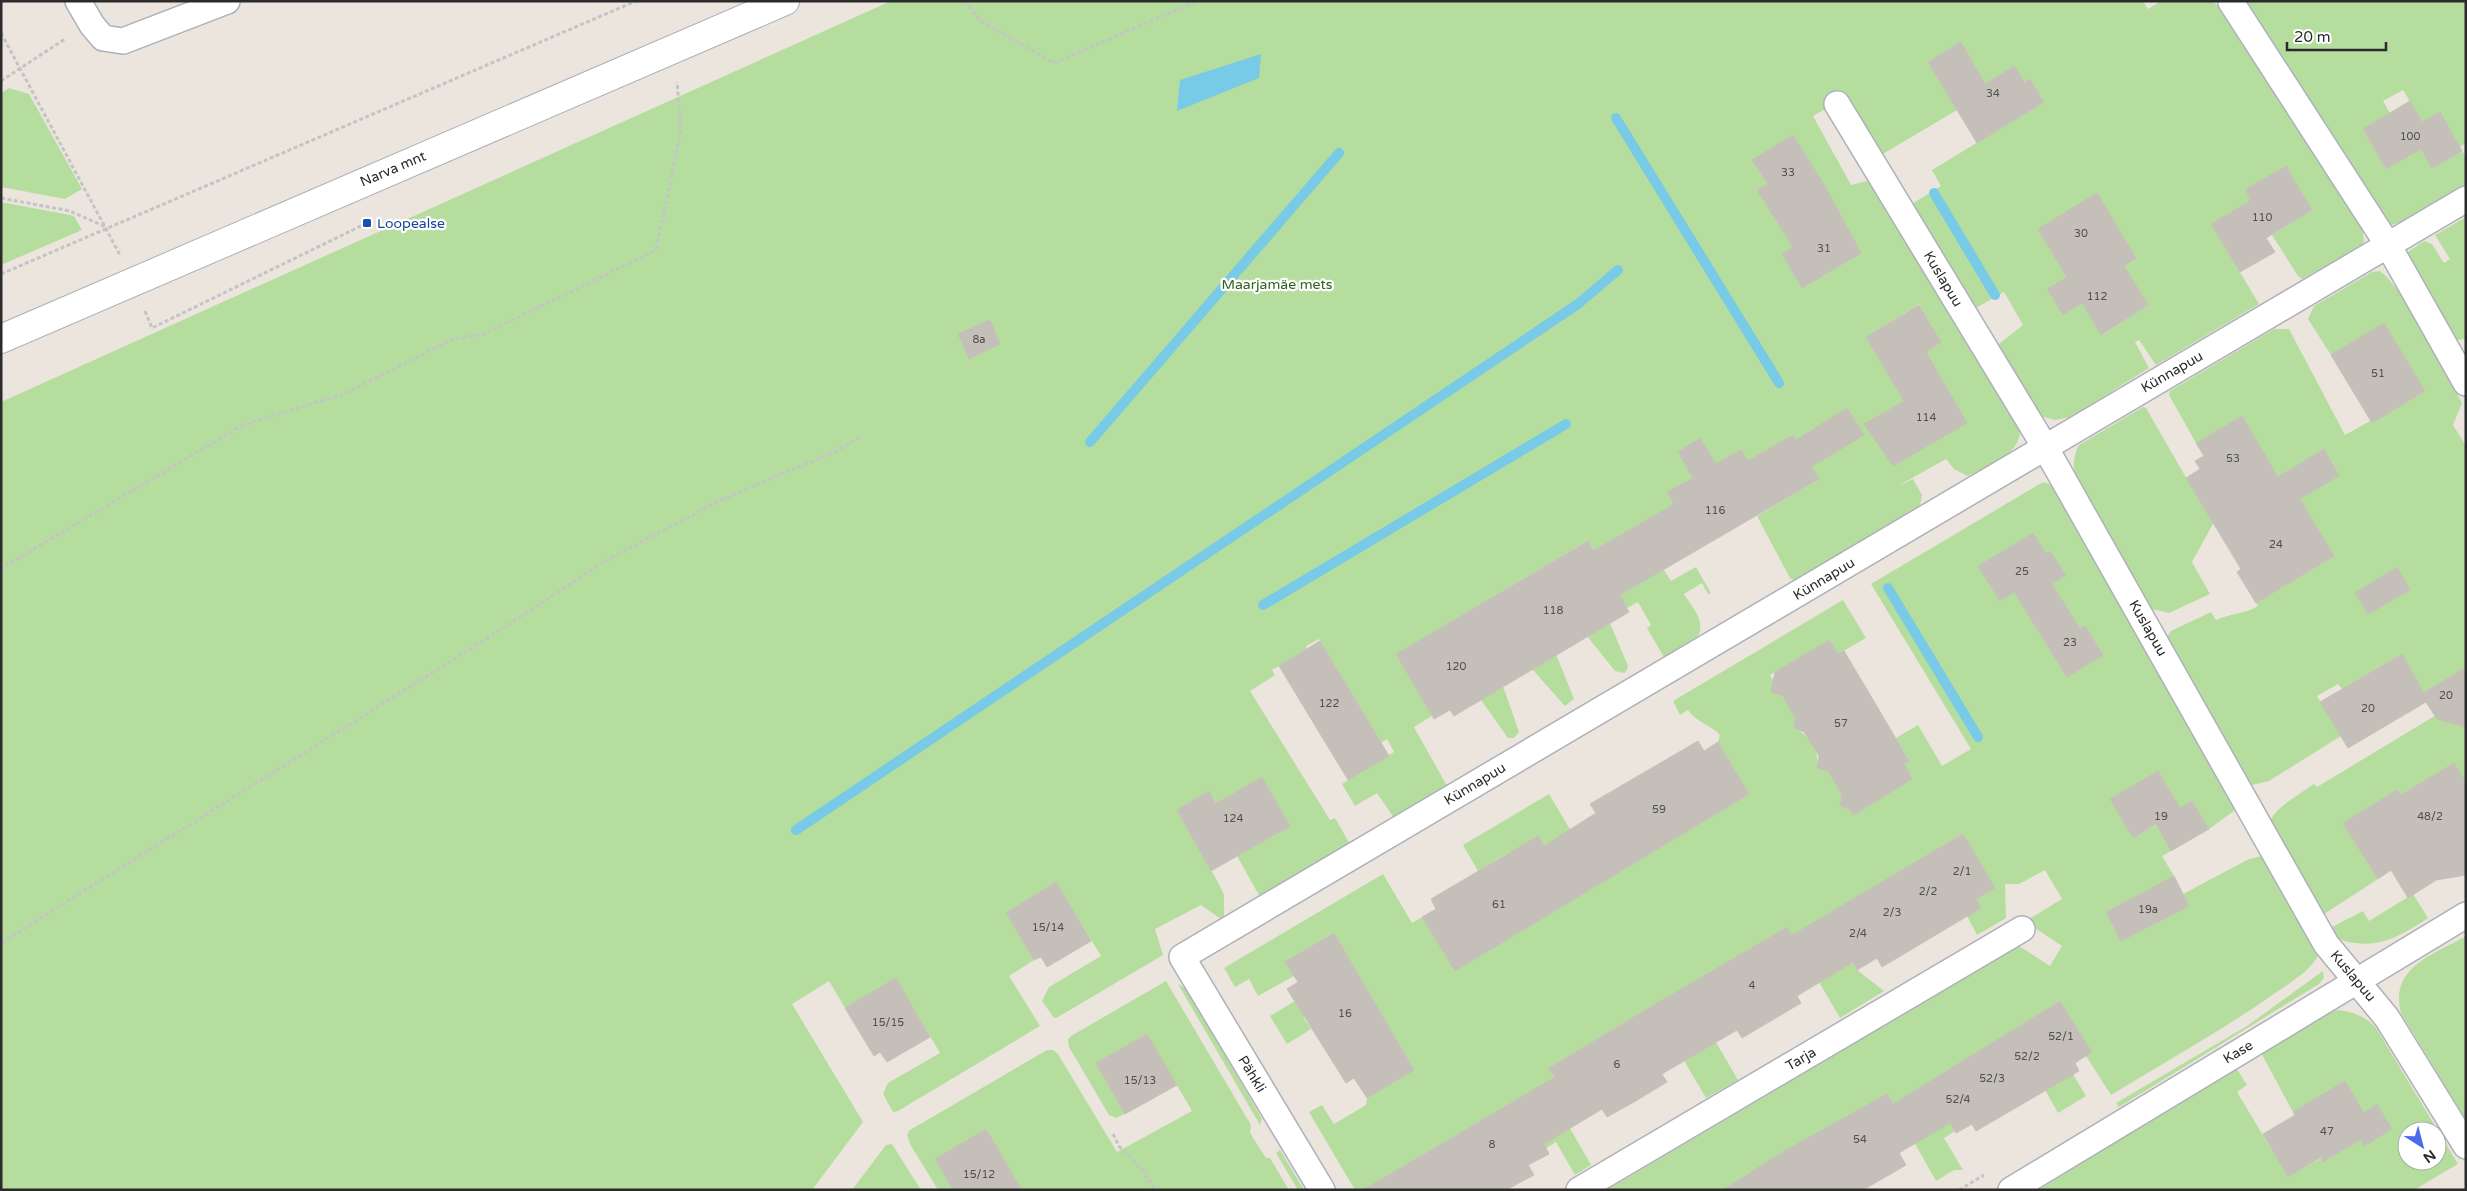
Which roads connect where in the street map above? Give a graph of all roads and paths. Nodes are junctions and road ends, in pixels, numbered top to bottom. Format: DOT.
graph roads {
  1 [pos="78,1"];
  2 [pos="228,1"];
  3 [pos="636,1"];
  4 [pos="785,1"];
  5 [pos="964,1"];
  6 [pos="1197,1"];
  7 [pos="2231,2"];
  8 [pos="1,34"];
  9 [pos="674,49"];
  10 [pos="21,69"];
  11 [pos="1,81"];
  12 [pos="1836,104"];
  13 [pos="1,198"];
  14 [pos="2466,199"];
  15 [pos="367,223"];
  16 [pos="107,227"];
  17 [pos="2388,245"];
  18 [pos="1,274"];
  19 [pos="133,283"];
  20 [pos="1,339"];
  21 [pos="2466,383"];
  22 [pos="861,437"];
  23 [pos="2045,447"];
  24 [pos="1,571"];
  25 [pos="2466,915"];
  26 [pos="2022,929"];
  27 [pos="1,943"];
  28 [pos="1182,957"];
  29 [pos="2357,979"];
  30 [pos="1113,1134"];
  31 [pos="2466,1146"];
  32 [pos="1155,1190"];
  33 [pos="1322,1190"];
  34 [pos="1579,1190"];
  35 [pos="2011,1190"];
  1 -- 2 [label="street"];
  3 -- 16 [label="path"];
  4 -- 9 [label="main road, Narva mnt"];
  5 -- 6 [label="path"];
  7 -- 17 [label="street"];
  8 -- 10 [label="path"];
  9 -- 19 [label="main road, Narva mnt"];
  9 -- 24 [label="path"];
  10 -- 11 [label="path"];
  10 -- 16 [label="path"];
  12 -- 23 [label="street, Kuslapuu"];
  13 -- 16 [label="path"];
  14 -- 17 [label="street, Künnapuu"];
  15 -- 19 [label="path"];
  16 -- 18 [label="path"];
  16 -- 19 [label="path"];
  17 -- 21 [label="street"];
  17 -- 23 [label="street, Künnapuu"];
  19 -- 20 [label="main road, Narva mnt"];
  22 -- 27 [label="path"];
  23 -- 28 [label="street, Künnapuu"];
  23 -- 29 [label="street, Kuslapuu"];
  25 -- 29 [label="street, Kase"];
  26 -- 34 [label="street, Tarja"];
  28 -- 33 [label="street, Pähkli"];
  29 -- 31 [label="street, Kuslapuu"];
  29 -- 35 [label="street, Kase"];
  30 -- 32 [label="path"];
}
